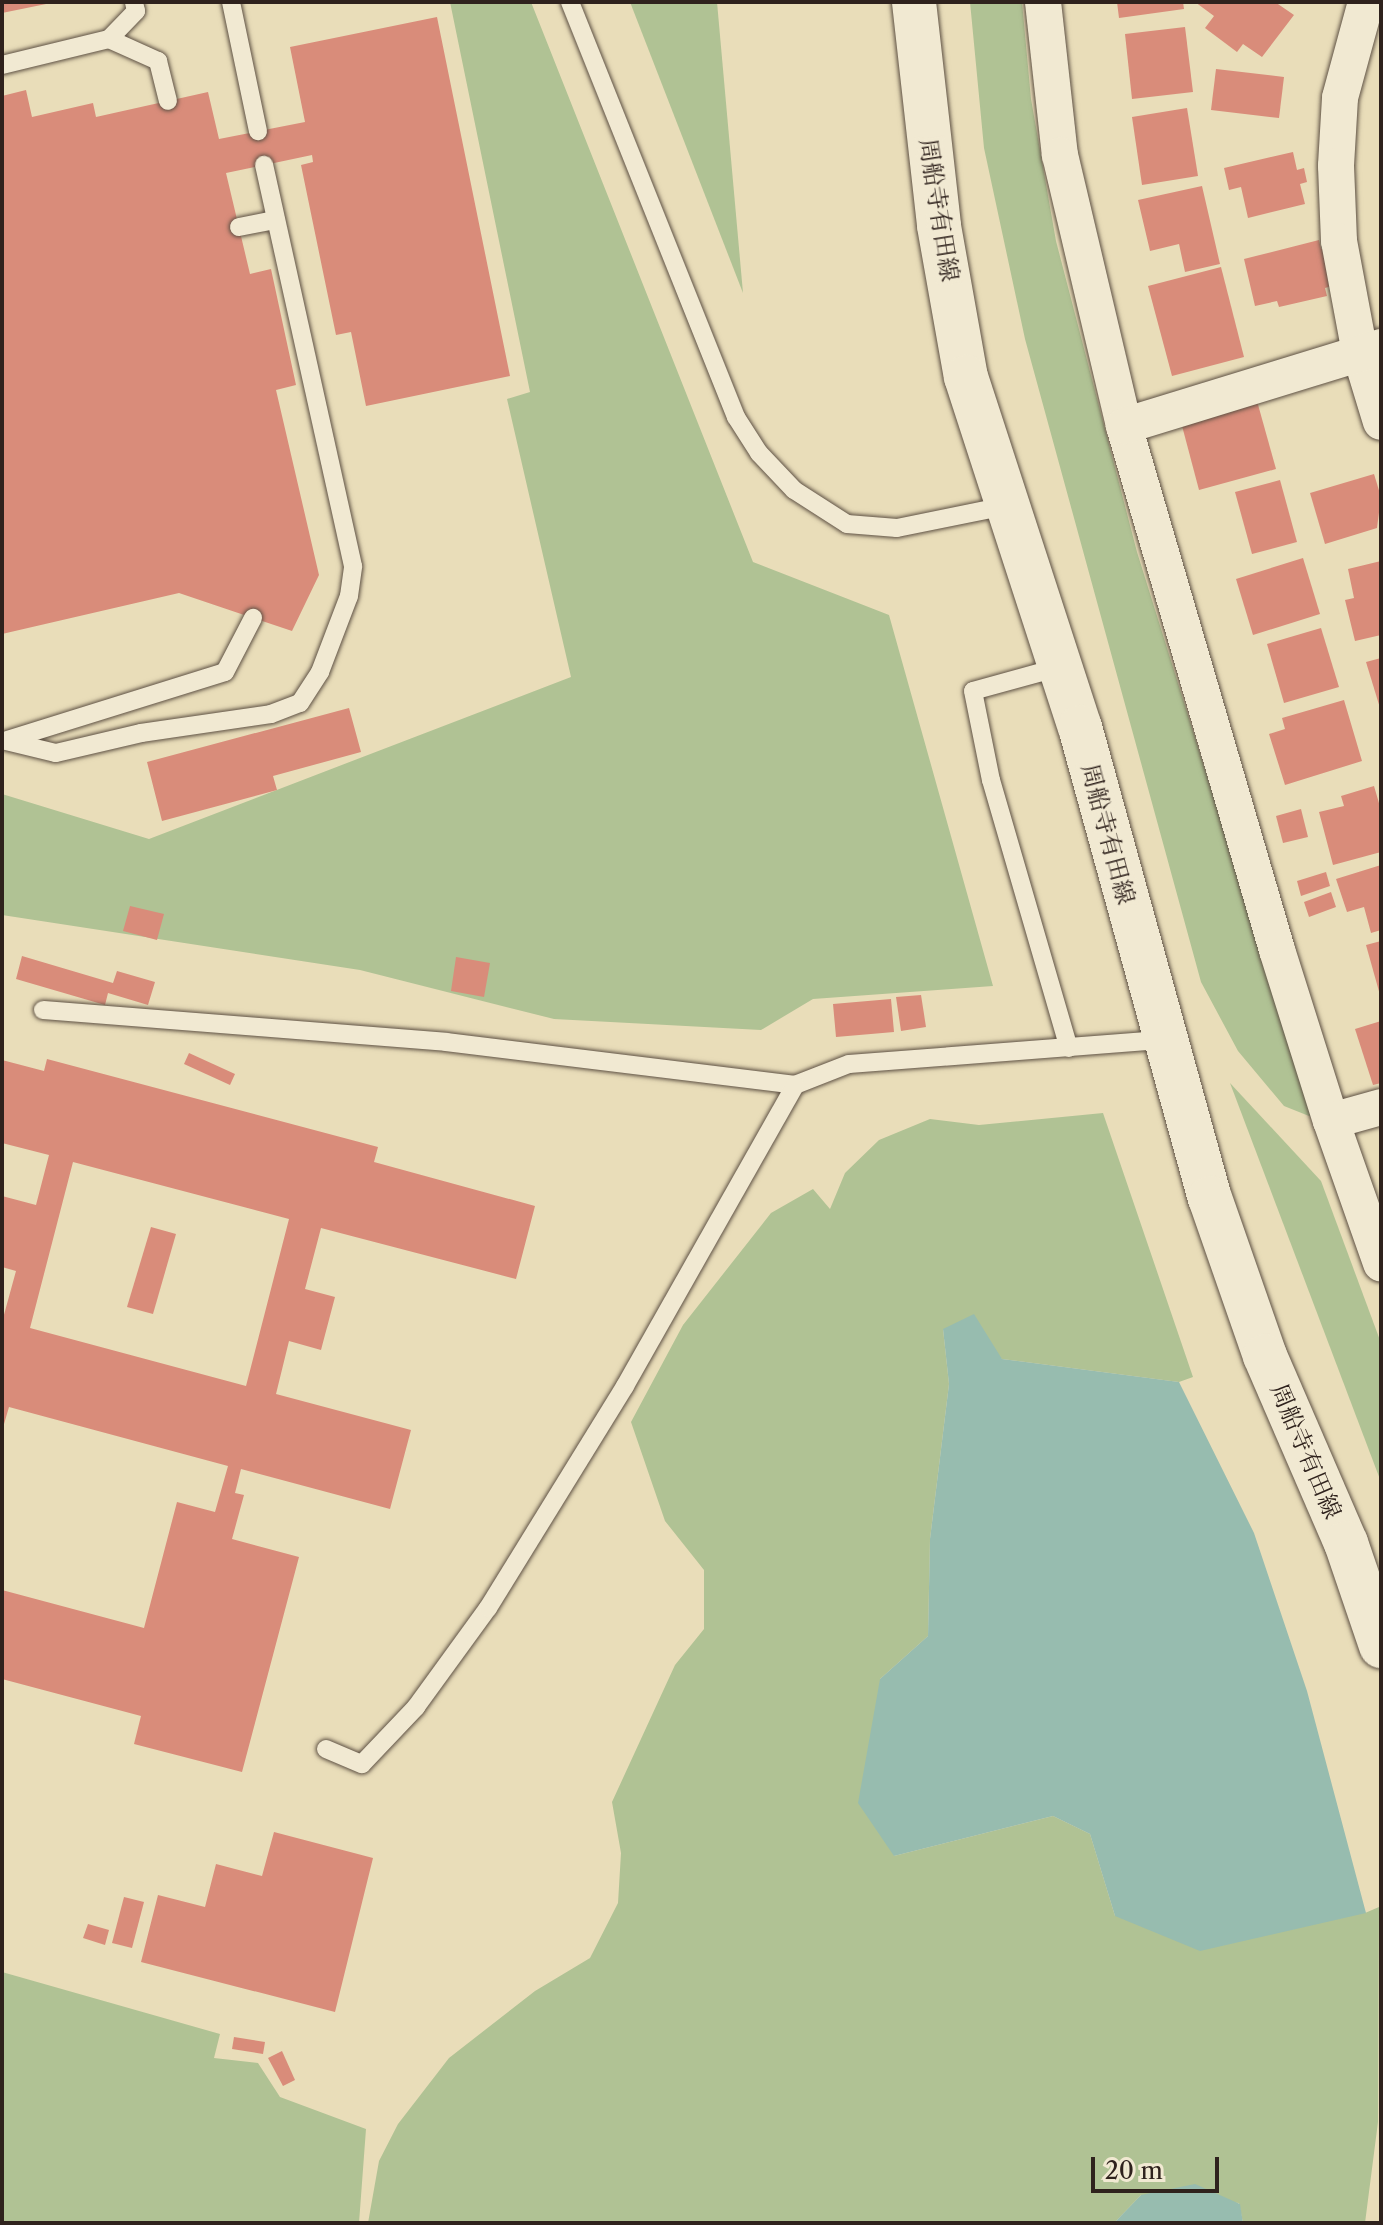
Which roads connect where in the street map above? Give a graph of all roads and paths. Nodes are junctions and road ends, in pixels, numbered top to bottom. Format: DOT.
graph roads {
  1 [pos="134,2"];
  2 [pos="231,2"];
  3 [pos="570,2"];
  4 [pos="914,2"];
  5 [pos="1043,2"];
  6 [pos="1366,2"];
  7 [pos="109,39"];
  8 [pos="2,65"];
  9 [pos="168,101"];
  10 [pos="258,131"];
  11 [pos="264,165"];
  12 [pos="275,220"];
  13 [pos="239,227"];
  14 [pos="1370,350"];
  15 [pos="1381,422"];
  16 [pos="1124,426"];
  17 [pos="1005,506"];
  18 [pos="253,618"];
  19 [pos="1060,667"];
  20 [pos="4,741"];
  21 [pos="43,1010"];
  22 [pos="1163,1040"];
  23 [pos="1069,1048"];
  24 [pos="795,1085"];
  25 [pos="1381,1107"];
  26 [pos="1331,1121"];
  27 [pos="1381,1263"];
  28 [pos="1381,1646"];
  29 [pos="326,1749"];
  1 -- 7 [label="lane"];
  2 -- 10 [label="lane"];
  3 -- 17 [label="lane"];
  4 -- 17 [label="main road, 周船寺有田線"];
  5 -- 16 [label="street"];
  6 -- 14 [label="street"];
  7 -- 8 [label="lane"];
  7 -- 9 [label="lane"];
  11 -- 12 [label="lane"];
  12 -- 13 [label="lane"];
  12 -- 20 [label="lane"];
  14 -- 15 [label="street"];
  14 -- 16 [label="street"];
  16 -- 26 [label="street"];
  17 -- 19 [label="main road, 周船寺有田線"];
  18 -- 20 [label="lane"];
  19 -- 22 [label="main road, 周船寺有田線"];
  19 -- 23 [label="lane"];
  21 -- 24 [label="lane"];
  22 -- 23 [label="lane"];
  22 -- 28 [label="main road, 周船寺有田線"];
  23 -- 24 [label="lane"];
  24 -- 29 [label="lane"];
  25 -- 26 [label="street"];
  26 -- 27 [label="street"];
}
